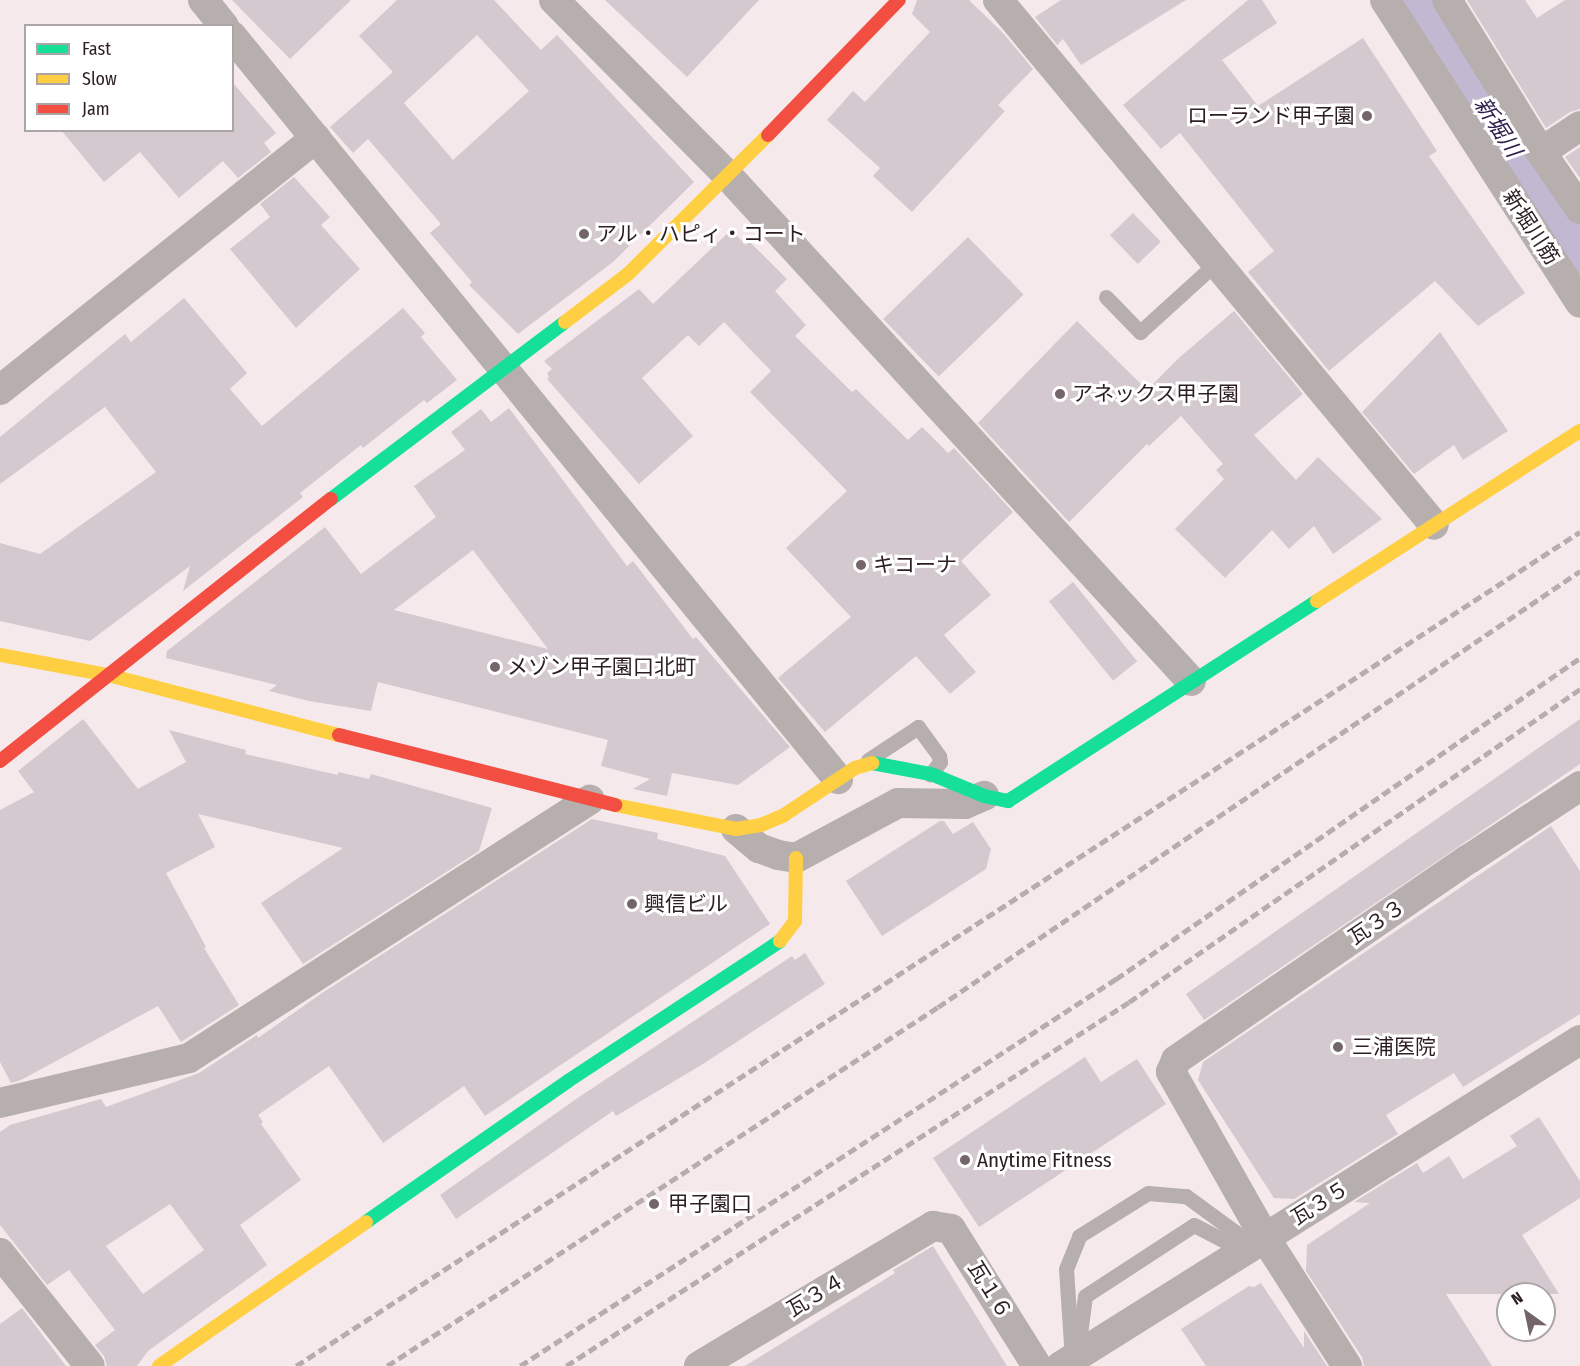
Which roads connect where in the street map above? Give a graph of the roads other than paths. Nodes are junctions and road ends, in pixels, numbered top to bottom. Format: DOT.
graph roads {
  1 [pos="203,0"];
  2 [pos="554,0"];
  3 [pos="899,0"];
  4 [pos="998,0"];
  5 [pos="1385,0"];
  6 [pos="1447,0"];
  7 [pos="222,24"];
  8 [pos="234,38"];
  9 [pos="1580,126"];
  10 [pos="316,138"];
  11 [pos="1541,152"];
  12 [pos="728,176"];
  13 [pos="1580,210"];
  14 [pos="1216,263"];
  15 [pos="1106,297"];
  16 [pos="1580,303"];
  17 [pos="503,367"];
  18 [pos="0,390"];
  19 [pos="1580,431"];
  20 [pos="1434,525"];
  21 [pos="0,655"];
  22 [pos="108,675"];
  23 [pos="1191,681"];
  24 [pos="0,761"];
  25 [pos="847,774"];
  26 [pos="931,774"];
  27 [pos="1580,786"];
  28 [pos="984,796"];
  29 [pos="590,800"];
  30 [pos="916,802"];
  31 [pos="736,828"];
  32 [pos="796,858"];
  33 [pos="1580,1040"];
  34 [pos="0,1103"];
  35 [pos="933,1226"];
  36 [pos="1254,1245"];
  37 [pos="0,1253"];
  38 [pos="1070,1360"];
  39 [pos="90,1366"];
  40 [pos="159,1366"];
  41 [pos="699,1366"];
  42 [pos="1037,1366"];
  43 [pos="1347,1366"];
  1 -- 7 [label="street"];
  2 -- 12 [label="street"];
  3 -- 12 [label="street"];
  4 -- 14 [label="street"];
  5 -- 16 [label="street, 新堀川筋"];
  6 -- 11 [label="street"];
  8 -- 10 [label="street"];
  9 -- 11 [label="street"];
  10 -- 17 [label="street"];
  10 -- 18 [label="street"];
  11 -- 13 [label="street"];
  12 -- 17 [label="street"];
  12 -- 23 [label="street"];
  14 -- 15 [label="lane"];
  14 -- 20 [label="street"];
  17 -- 22 [label="street"];
  17 -- 25 [label="street"];
  19 -- 20 [label="street"];
  20 -- 23 [label="street"];
  21 -- 22 [label="street"];
  22 -- 24 [label="street"];
  22 -- 29 [label="street"];
  23 -- 28 [label="street"];
  25 -- 26 [label="street"];
  25 -- 26 [label="lane"];
  25 -- 31 [label="street"];
  26 -- 28 [label="street"];
  26 -- 30 [label="lane"];
  27 -- 36 [label="street, 瓦３３"];
  28 -- 30 [label="street"];
  29 -- 31 [label="street"];
  29 -- 34 [label="street"];
  30 -- 32 [label="street"];
  31 -- 32 [label="street"];
  32 -- 40 [label="street"];
  33 -- 36 [label="street, 瓦３５"];
  35 -- 41 [label="street, 瓦３４"];
  35 -- 42 [label="street, 瓦１６"];
  36 -- 38 [label="street, 瓦３５"];
  36 -- 38 [label="lane"];
  36 -- 38 [label="lane"];
  36 -- 43 [label="street"];
  37 -- 39 [label="street"];
}
